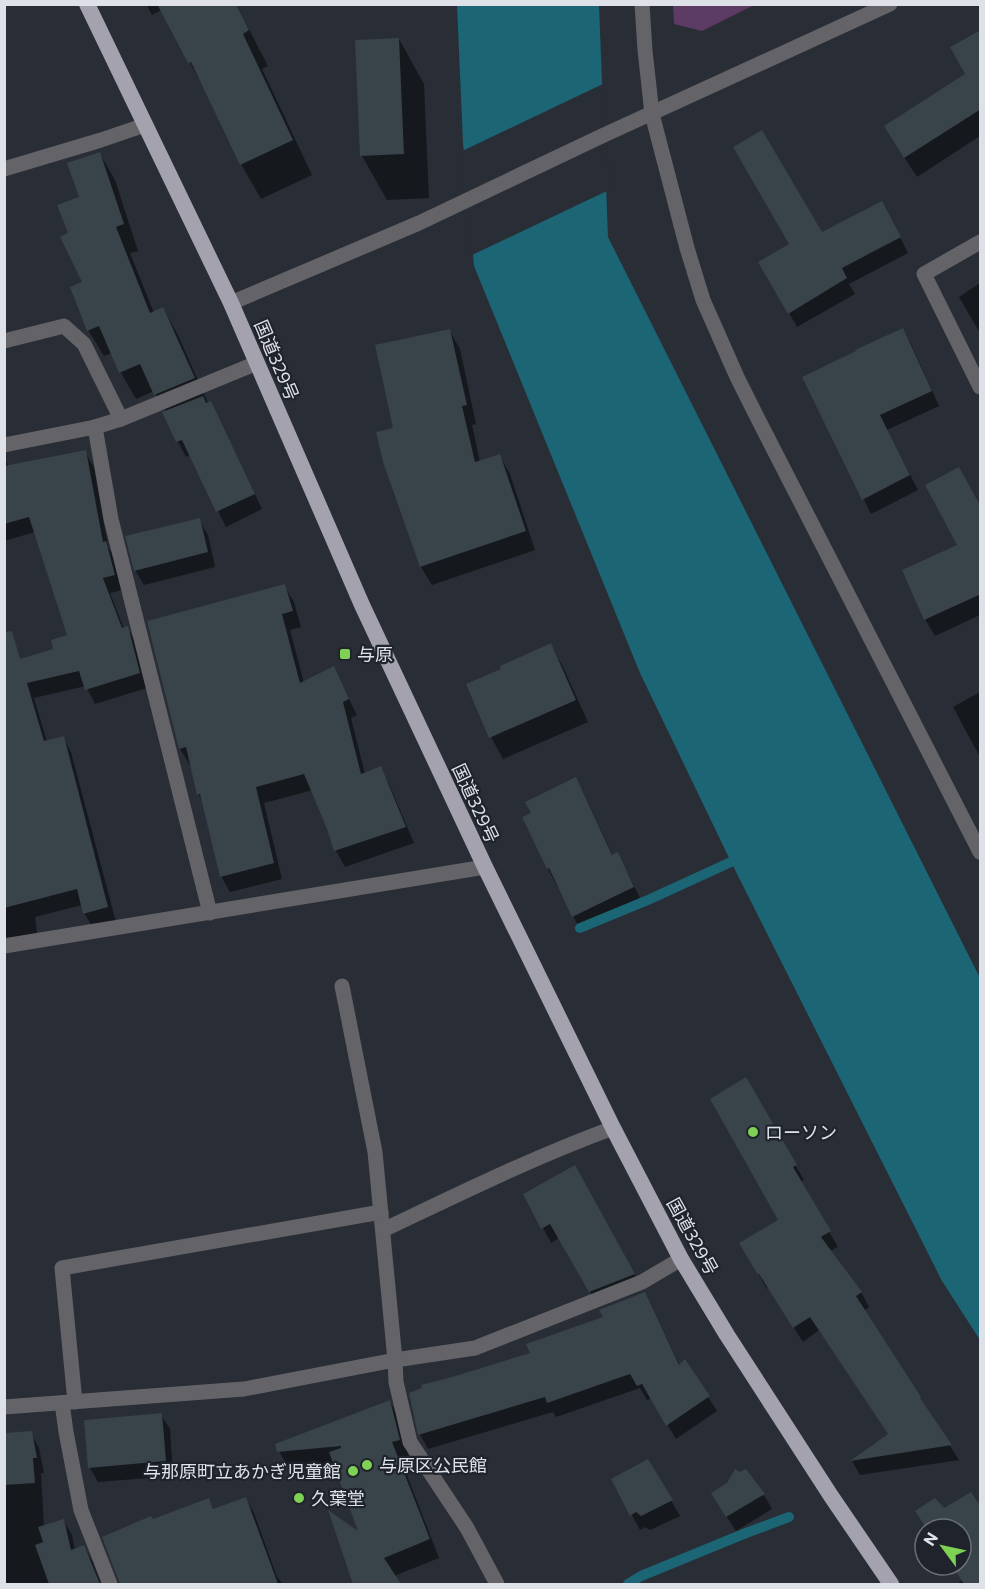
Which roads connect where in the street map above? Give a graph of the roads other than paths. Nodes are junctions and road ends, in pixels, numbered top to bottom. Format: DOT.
graph roads {
  1 [pos="87,4"];
  2 [pos="642,4"];
  3 [pos="890,4"];
  4 [pos="652,114"];
  5 [pos="145,125"];
  6 [pos="4,169"];
  7 [pos="981,242"];
  8 [pos="231,303"];
  9 [pos="4,341"];
  10 [pos="257,363"];
  11 [pos="981,387"];
  12 [pos="121,419"];
  13 [pos="95,427"];
  14 [pos="4,445"];
  15 [pos="977,835"];
  16 [pos="981,852"];
  17 [pos="485,867"];
  18 [pos="210,913"];
  19 [pos="4,946"];
  20 [pos="342,986"];
  21 [pos="614,1128"];
  22 [pos="381,1212"];
  23 [pos="383,1230"];
  24 [pos="681,1259"];
  25 [pos="395,1360"];
  26 [pos="68,1402"];
  27 [pos="4,1407"];
  28 [pos="110,1584"];
  29 [pos="497,1584"];
  30 [pos="891,1584"];
  1 -- 5 [label="highway, 国道329号"];
  2 -- 4 [label="street"];
  3 -- 4 [label="street"];
  4 -- 8 [label="street"];
  4 -- 15 [label="street"];
  5 -- 6 [label="street"];
  5 -- 8 [label="highway, 国道329号"];
  7 -- 11 [label="street"];
  8 -- 10 [label="highway, 国道329号"];
  9 -- 12 [label="street"];
  10 -- 12 [label="street"];
  10 -- 17 [label="highway, 国道329号"];
  12 -- 13 [label="street"];
  13 -- 14 [label="street"];
  13 -- 18 [label="street"];
  15 -- 16 [label="street"];
  17 -- 18 [label="street"];
  17 -- 21 [label="highway, 国道329号"];
  18 -- 19 [label="street"];
  20 -- 22 [label="street"];
  21 -- 23 [label="street"];
  21 -- 24 [label="highway, 国道329号"];
  22 -- 23 [label="street"];
  22 -- 26 [label="street"];
  23 -- 25 [label="street"];
  24 -- 25 [label="street"];
  24 -- 30 [label="highway, 国道329号"];
  25 -- 26 [label="street"];
  25 -- 29 [label="street"];
  26 -- 27 [label="street"];
  26 -- 28 [label="street"];
}
